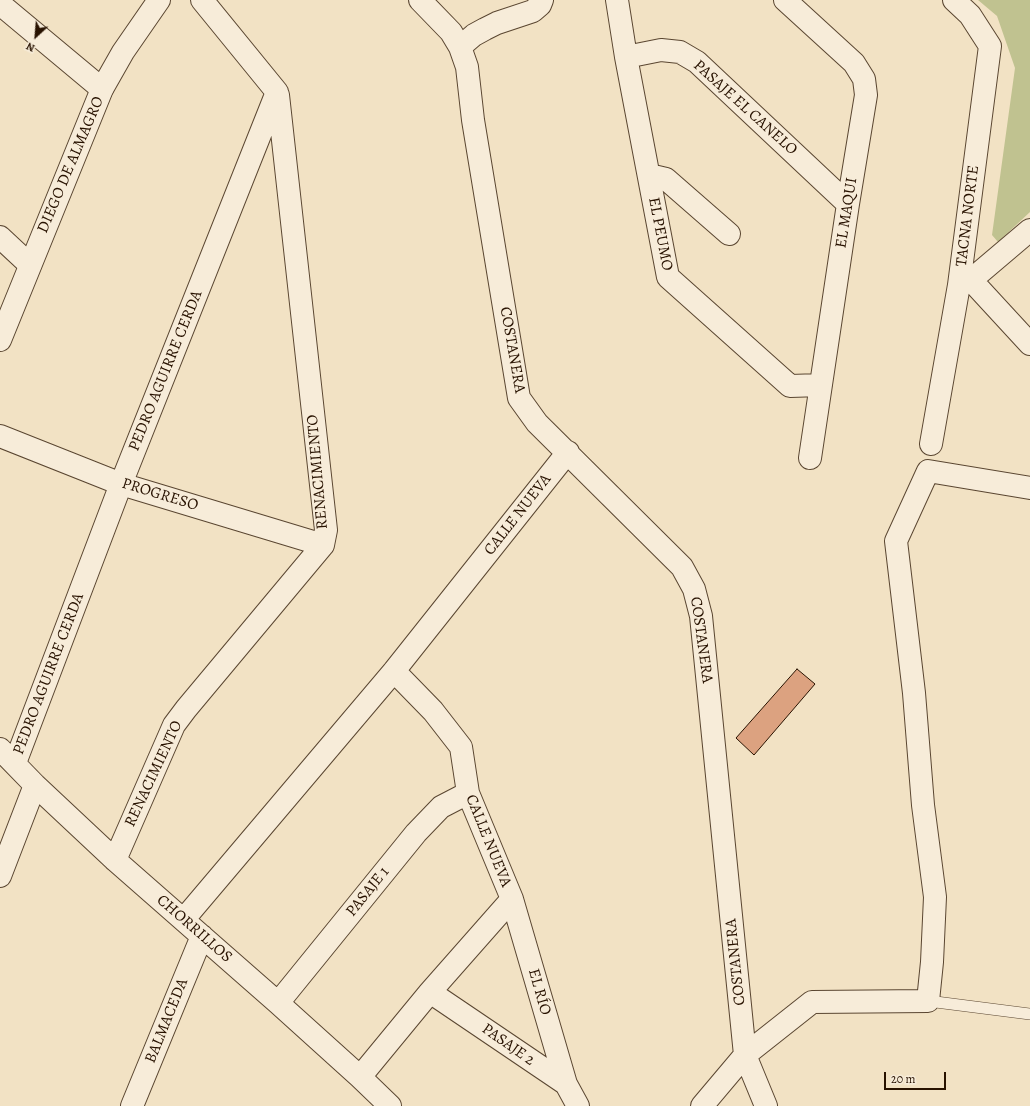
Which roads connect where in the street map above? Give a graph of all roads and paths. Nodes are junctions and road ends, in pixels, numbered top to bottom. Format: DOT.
graph roads {
  1 [pos="159,0"];
  2 [pos="202,0"];
  3 [pos="420,0"];
  4 [pos="542,0"];
  5 [pos="617,0"];
  6 [pos="785,0"];
  7 [pos="954,0"];
  8 [pos="0,4"];
  9 [pos="460,47"];
  10 [pos="626,57"];
  11 [pos="102,89"];
  12 [pos="277,92"];
  13 [pos="649,176"];
  14 [pos="848,204"];
  15 [pos="1030,230"];
  16 [pos="729,234"];
  17 [pos="0,237"];
  18 [pos="30,264"];
  19 [pos="965,283"];
  20 [pos="0,340"];
  21 [pos="1030,344"];
  22 [pos="821,385"];
  23 [pos="0,436"];
  24 [pos="931,444"];
  25 [pos="568,452"];
  26 [pos="810,458"];
  27 [pos="121,484"];
  28 [pos="1030,488"];
  29 [pos="323,545"];
  30 [pos="394,671"];
  31 [pos="8,756"];
  32 [pos="35,785"];
  33 [pos="468,793"];
  34 [pos="115,860"];
  35 [pos="0,876"];
  36 [pos="512,899"];
  37 [pos="184,919"];
  38 [pos="202,936"];
  39 [pos="430,992"];
  40 [pos="928,1002"];
  41 [pos="278,1003"];
  42 [pos="1030,1014"];
  43 [pos="745,1056"];
  44 [pos="360,1076"];
  45 [pos="566,1084"];
  46 [pos="380,1102"];
  47 [pos="132,1106"];
  48 [pos="578,1106"];
  49 [pos="702,1106"];
  50 [pos="766,1106"];
  1 -- 11 [label="street, DIEGO DE ALMAGRO"];
  2 -- 12 [label="street"];
  3 -- 9 [label="street, COSTANERA"];
  4 -- 9 [label="street"];
  5 -- 10 [label="street, EL PEUMO"];
  6 -- 14 [label="street, EL MAQUI"];
  7 -- 19 [label="street, TACNA NORTE"];
  8 -- 11 [label="street"];
  9 -- 25 [label="street, COSTANERA"];
  10 -- 13 [label="street, EL PEUMO"];
  10 -- 14 [label="street, PASAJE EL CANELO"];
  11 -- 18 [label="street, DIEGO DE ALMAGRO"];
  12 -- 27 [label="street, PEDRO AGUIRRE CERDA"];
  12 -- 29 [label="street, RENACIMIENTO"];
  13 -- 16 [label="street"];
  13 -- 22 [label="street, EL PEUMO"];
  14 -- 22 [label="street, EL MAQUI"];
  15 -- 19 [label="street"];
  17 -- 18 [label="street"];
  18 -- 20 [label="street, DIEGO DE ALMAGRO"];
  19 -- 21 [label="street"];
  19 -- 24 [label="street, TACNA NORTE"];
  22 -- 26 [label="street, EL MAQUI"];
  23 -- 27 [label="street, PROGRESO"];
  25 -- 30 [label="street, CALLE NUEVA"];
  25 -- 43 [label="street, COSTANERA"];
  27 -- 29 [label="street, PROGRESO"];
  27 -- 31 [label="street, PEDRO AGUIRRE CERDA"];
  28 -- 40 [label="street"];
  29 -- 34 [label="street, RENACIMIENTO"];
  30 -- 33 [label="street, CALLE NUEVA"];
  30 -- 37 [label="street, CALLE NUEVA"];
  31 -- 32 [label="street, CHORRILLOS"];
  32 -- 34 [label="street, CHORRILLOS"];
  32 -- 35 [label="street"];
  33 -- 36 [label="street, CALLE NUEVA"];
  33 -- 41 [label="street, PASAJE 1"];
  34 -- 37 [label="street, CHORRILLOS"];
  36 -- 39 [label="street, CALLE NUEVA"];
  36 -- 45 [label="street, EL RÍO"];
  37 -- 38 [label="street, CHORRILLOS"];
  38 -- 41 [label="street, CHORRILLOS"];
  38 -- 47 [label="street, BALMACEDA"];
  39 -- 44 [label="street, CALLE NUEVA"];
  39 -- 45 [label="street, PASAJE 2"];
  40 -- 42 [label="lane"];
  40 -- 43 [label="street"];
  41 -- 44 [label="street, CHORRILLOS"];
  43 -- 49 [label="street"];
  43 -- 50 [label="street, COSTANERA"];
  44 -- 46 [label="street, CHORRILLOS"];
  45 -- 48 [label="street, PASAJE 2"];
}
